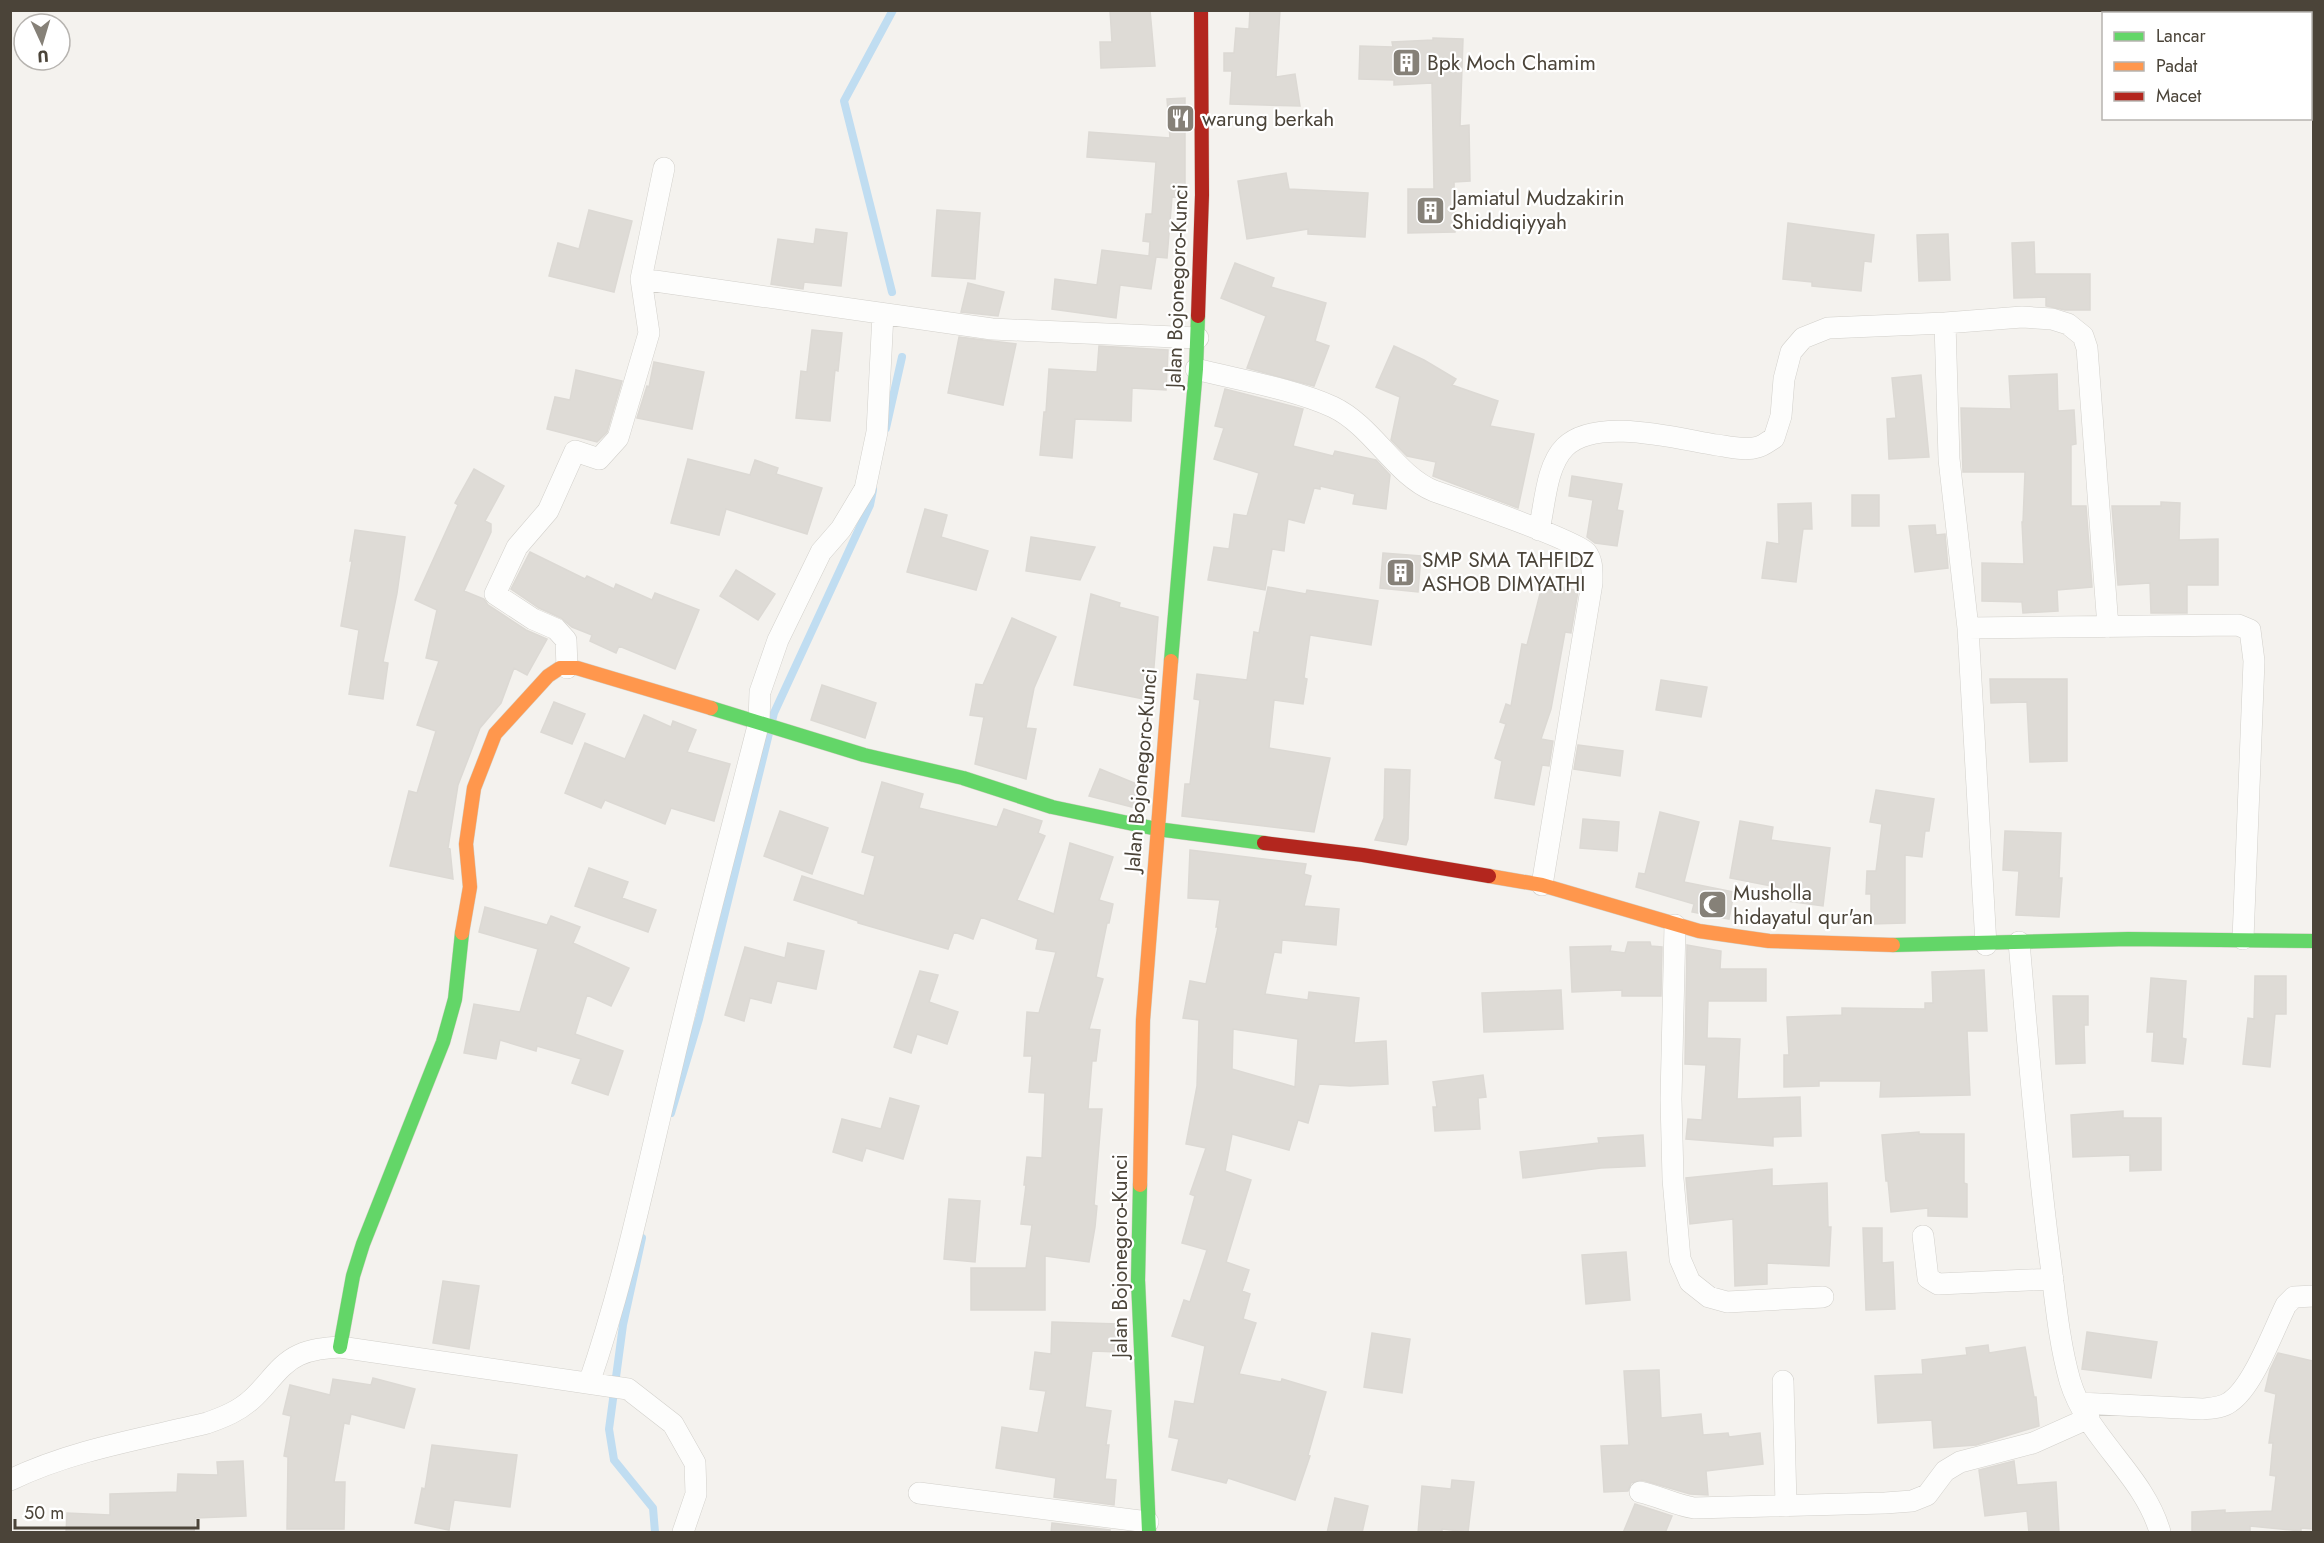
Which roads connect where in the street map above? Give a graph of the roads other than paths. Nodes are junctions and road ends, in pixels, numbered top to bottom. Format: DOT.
graph roads {
  1 [pos="1201,10"];
  2 [pos="664,168"];
  3 [pos="640,279"];
  4 [pos="893,315"];
  5 [pos="1945,323"];
  6 [pos="1198,338"];
  7 [pos="1196,369"];
  8 [pos="1539,530"];
  9 [pos="2108,627"];
  10 [pos="1968,628"];
  11 [pos="567,668"];
  12 [pos="762,723"];
  13 [pos="1157,829"];
  14 [pos="1542,885"];
  15 [pos="1675,924"];
  16 [pos="2243,939"];
  17 [pos="2313,941"];
  18 [pos="2019,942"];
  19 [pos="1986,945"];
  20 [pos="1923,1236"];
  21 [pos="2053,1280"];
  22 [pos="2313,1296"];
  23 [pos="1823,1297"];
  24 [pos="340,1347"];
  25 [pos="1783,1381"];
  26 [pos="592,1384"];
  27 [pos="2084,1410"];
  28 [pos="10,1480"];
  29 [pos="1640,1492"];
  30 [pos="919,1493"];
  31 [pos="1786,1506"];
  32 [pos="1149,1527"];
  33 [pos="683,1533"];
  34 [pos="2160,1533"];
  1 -- 6 [label="street, Jalan Bojonegoro-Kunci"];
  2 -- 3 [label="street"];
  3 -- 4 [label="street"];
  3 -- 11 [label="street"];
  4 -- 6 [label="street"];
  4 -- 12 [label="street"];
  5 -- 8 [label="street"];
  5 -- 9 [label="street"];
  5 -- 10 [label="street"];
  6 -- 7 [label="street, Jalan Bojonegoro-Kunci"];
  7 -- 8 [label="street"];
  7 -- 13 [label="street, Jalan Bojonegoro-Kunci"];
  8 -- 14 [label="street"];
  9 -- 10 [label="street"];
  9 -- 16 [label="street"];
  10 -- 19 [label="street"];
  11 -- 12 [label="street"];
  11 -- 24 [label="street"];
  12 -- 13 [label="street"];
  12 -- 26 [label="street"];
  13 -- 14 [label="street"];
  13 -- 32 [label="street, Jalan Bojonegoro-Kunci"];
  14 -- 15 [label="street"];
  15 -- 19 [label="street"];
  15 -- 23 [label="street"];
  16 -- 17 [label="street"];
  16 -- 18 [label="street"];
  18 -- 19 [label="street"];
  18 -- 21 [label="street"];
  20 -- 21 [label="street"];
  21 -- 27 [label="street"];
  22 -- 27 [label="street"];
  24 -- 26 [label="street"];
  24 -- 28 [label="street"];
  25 -- 31 [label="street"];
  26 -- 33 [label="street"];
  27 -- 31 [label="street"];
  27 -- 34 [label="street"];
  29 -- 31 [label="street"];
  30 -- 32 [label="street"];
}
